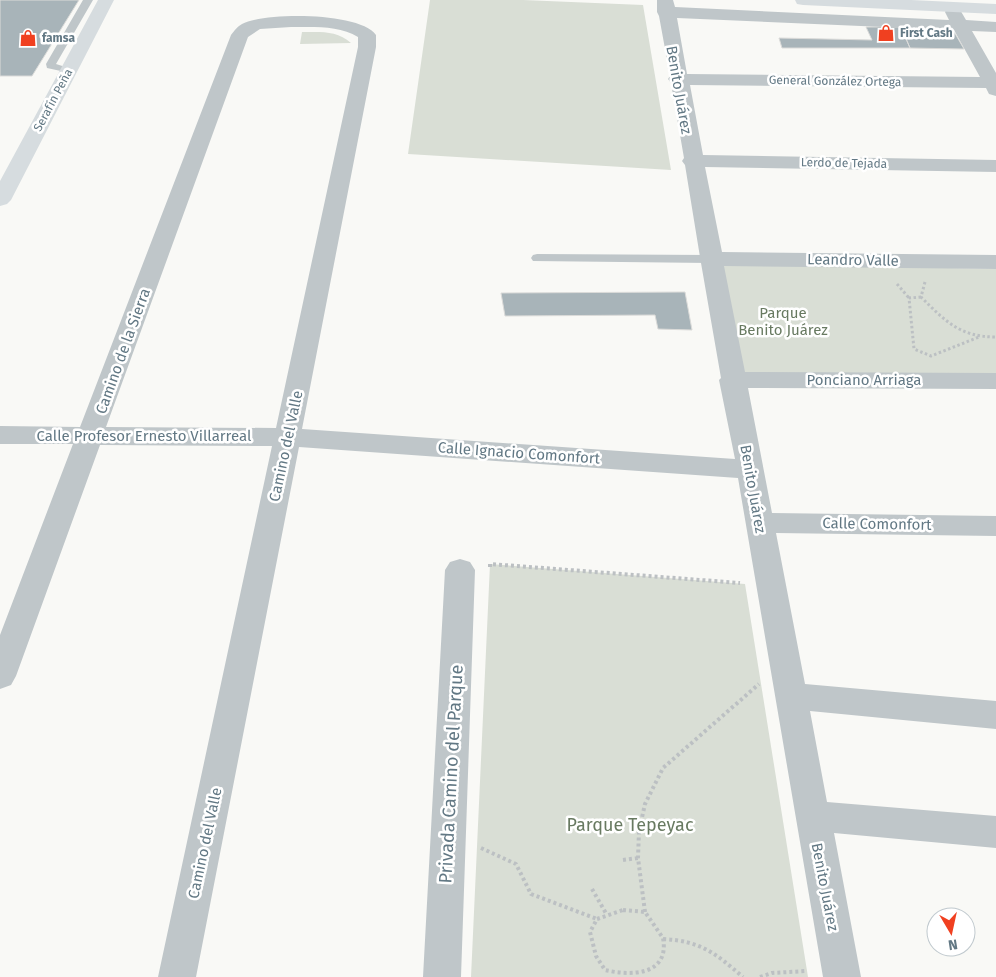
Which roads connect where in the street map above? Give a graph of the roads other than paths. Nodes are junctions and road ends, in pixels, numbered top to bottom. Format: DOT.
graph roads {
  1 [pos="88,0"];
  2 [pos="106,0"];
  3 [pos="803,0"];
  4 [pos="665,6"];
  5 [pos="950,6"];
  6 [pos="996,9"];
  7 [pos="960,25"];
  8 [pos="996,27"];
  9 [pos="247,28"];
  10 [pos="70,70"];
  11 [pos="677,79"];
  12 [pos="994,86"];
  13 [pos="692,161"];
  14 [pos="996,166"];
  15 [pos="0,200"];
  16 [pos="537,258"];
  17 [pos="710,259"];
  18 [pos="996,262"];
  19 [pos="732,380"];
  20 [pos="996,381"];
  21 [pos="0,435"];
  22 [pos="91,435"];
  23 [pos="288,437"];
  24 [pos="749,469"];
  25 [pos="758,523"];
  26 [pos="996,526"];
  27 [pos="475,572"];
  28 [pos="0,676"];
  29 [pos="777,694"];
  30 [pos="996,715"];
  31 [pos="812,816"];
  32 [pos="996,832"];
  33 [pos="177,977"];
  34 [pos="442,977"];
  35 [pos="842,977"];
  1 -- 10 [label="lane"];
  2 -- 10 [label="main road, Serafín Peña"];
  3 -- 5 [label="main road"];
  4 -- 7 [label="street"];
  4 -- 11 [label="street, Benito Juárez"];
  5 -- 6 [label="main road"];
  5 -- 7 [label="street"];
  7 -- 8 [label="street"];
  7 -- 12 [label="street"];
  9 -- 22 [label="street, Camino de la Sierra"];
  9 -- 23 [label="street, Camino del Valle"];
  10 -- 15 [label="main road, Serafín Peña"];
  11 -- 12 [label="street, General González Ortega"];
  11 -- 13 [label="street, Benito Juárez"];
  13 -- 14 [label="street, Lerdo de Tejada"];
  13 -- 17 [label="street, Benito Juárez"];
  16 -- 17 [label="lane"];
  17 -- 18 [label="street, Leandro Valle"];
  17 -- 19 [label="street, Benito Juárez"];
  19 -- 20 [label="street, Ponciano Arriaga"];
  19 -- 24 [label="street, Benito Juárez"];
  21 -- 22 [label="street, Calle Profesor Ernesto Villarreal"];
  22 -- 23 [label="street, Calle Profesor Ernesto Villarreal"];
  22 -- 28 [label="street, Camino de la Sierra"];
  23 -- 24 [label="street, Calle Ignacio Comonfort"];
  23 -- 33 [label="street, Camino del Valle"];
  24 -- 25 [label="street, Benito Juárez"];
  25 -- 26 [label="street, Calle Comonfort"];
  25 -- 29 [label="street, Benito Juárez"];
  27 -- 34 [label="street, Privada Camino del Parque"];
  29 -- 30 [label="street"];
  29 -- 31 [label="street, Benito Juárez"];
  31 -- 32 [label="street"];
  31 -- 35 [label="street, Benito Juárez"];
}
